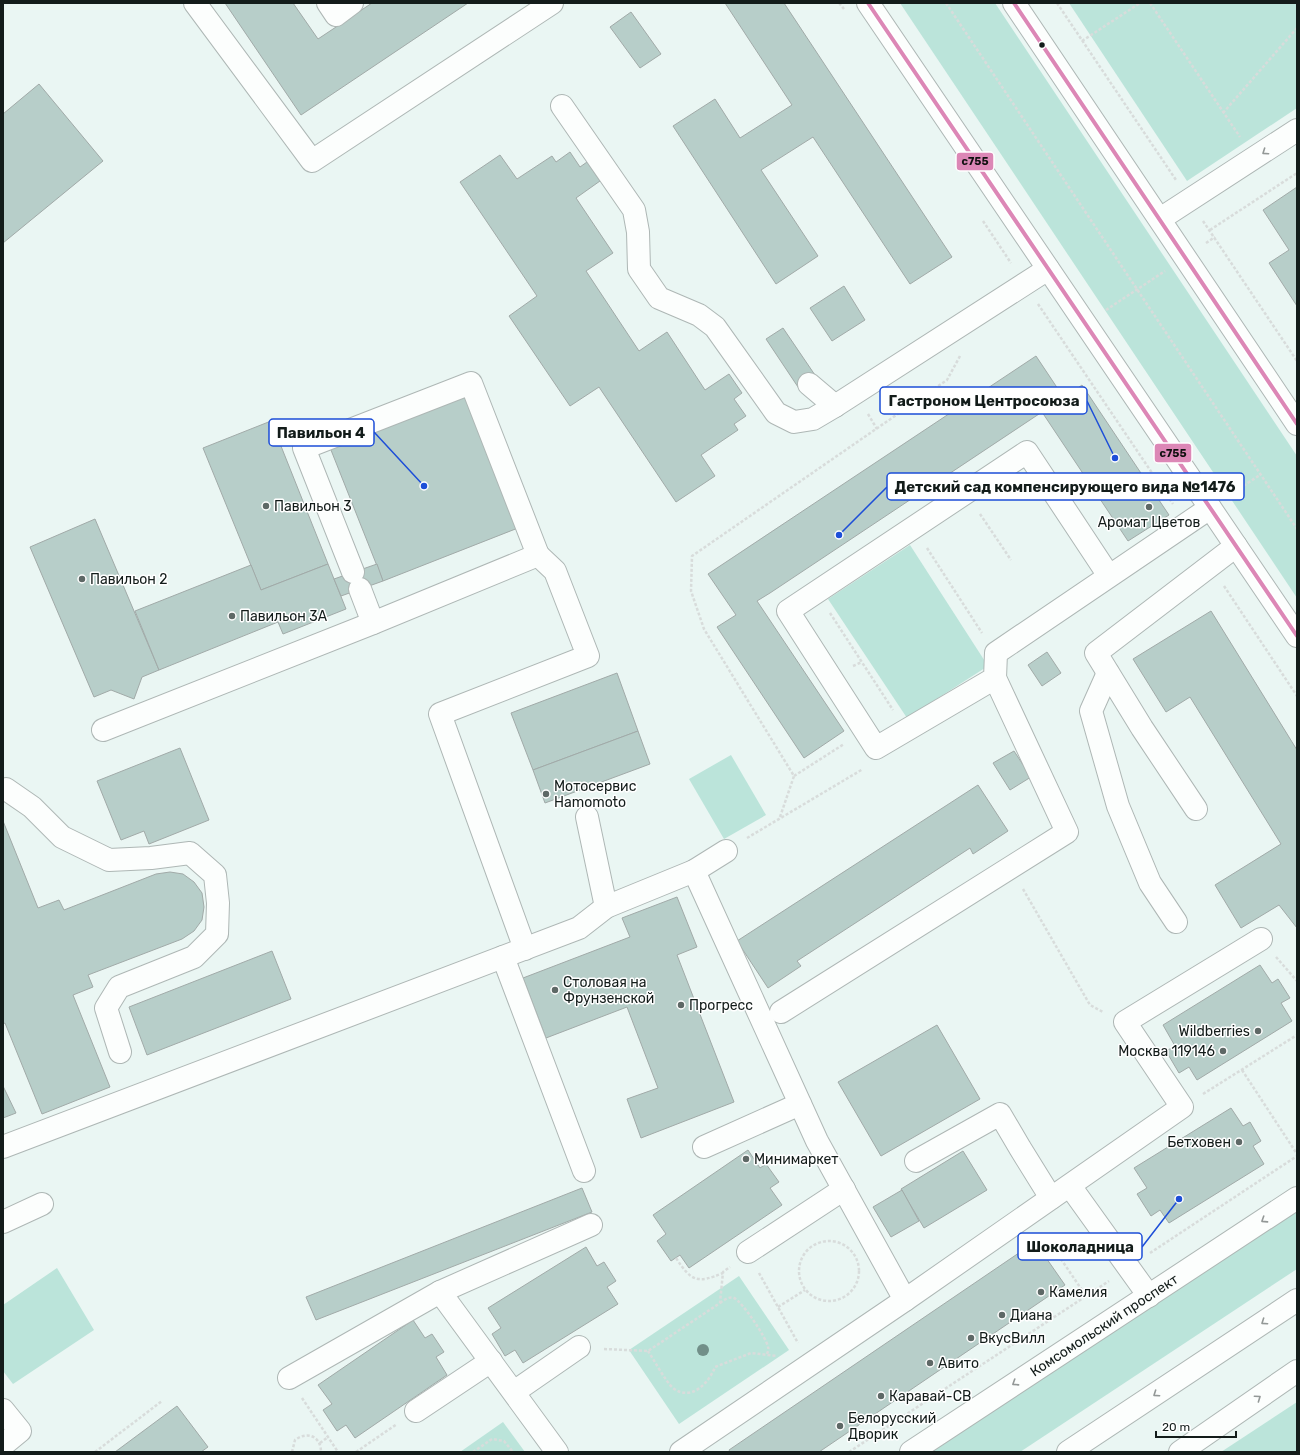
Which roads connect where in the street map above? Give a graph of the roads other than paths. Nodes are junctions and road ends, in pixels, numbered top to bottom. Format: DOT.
graph roads {
  1 [pos="195,3"];
  2 [pos="328,3"];
  3 [pos="352,3"];
  4 [pos="552,3"];
  5 [pos="868,3"];
  6 [pos="1014,3"];
  7 [pos="562,106"];
  8 [pos="1297,130"];
  9 [pos="1160,219"];
  10 [pos="1048,269"];
  11 [pos="809,384"];
  12 [pos="835,406"];
  13 [pos="1297,424"];
  14 [pos="1210,508"];
  15 [pos="1236,546"];
  16 [pos="538,555"];
  17 [pos="1109,576"];
  18 [pos="373,623"];
  19 [pos="1297,636"];
  20 [pos="1108,673"];
  21 [pos="995,678"];
  22 [pos="104,730"];
  23 [pos="3,790"];
  24 [pos="1196,809"];
  25 [pos="587,817"];
  26 [pos="726,851"];
  27 [pos="694,871"];
  28 [pos="606,907"];
  29 [pos="1176,922"];
  30 [pos="1262,940"];
  31 [pos="525,949"];
  32 [pos="503,957"];
  33 [pos="781,1012"];
  34 [pos="120,1052"];
  35 [pos="800,1104"];
  36 [pos="3,1147"];
  37 [pos="704,1147"];
  38 [pos="916,1161"];
  39 [pos="584,1171"];
  40 [pos="1070,1186"];
  41 [pos="844,1189"];
  42 [pos="1052,1198"];
  43 [pos="1297,1198"];
  44 [pos="42,1204"];
  45 [pos="3,1222"];
  46 [pos="591,1225"];
  47 [pos="748,1252"];
  48 [pos="440,1292"];
  49 [pos="1149,1296"];
  50 [pos="905,1300"];
  51 [pos="1297,1300"];
  52 [pos="579,1347"];
  53 [pos="491,1361"];
  54 [pos="1297,1371"];
  55 [pos="289,1378"];
  56 [pos="514,1392"];
  57 [pos="3,1410"];
  58 [pos="416,1411"];
  59 [pos="3,1445"];
  60 [pos="557,1452"];
  61 [pos="681,1452"];
  62 [pos="911,1452"];
  63 [pos="1068,1452"];
  64 [pos="1180,1452"];
  1 -- 4 [label="street"];
  2 -- 3 [label="street"];
  5 -- 10 [label="street"];
  6 -- 9 [label="street"];
  7 -- 12 [label="street"];
  8 -- 9 [label="street, one-way"];
  9 -- 13 [label="street"];
  10 -- 12 [label="street"];
  10 -- 14 [label="street"];
  11 -- 12 [label="street"];
  14 -- 15 [label="street"];
  14 -- 17 [label="street"];
  15 -- 19 [label="street"];
  15 -- 20 [label="street"];
  16 -- 18 [label="street"];
  16 -- 18 [label="street"];
  16 -- 31 [label="street"];
  17 -- 21 [label="street"];
  17 -- 21 [label="street"];
  18 -- 22 [label="street"];
  20 -- 24 [label="street"];
  20 -- 29 [label="street"];
  21 -- 33 [label="street"];
  23 -- 34 [label="street"];
  25 -- 28 [label="street"];
  26 -- 27 [label="street"];
  27 -- 28 [label="street"];
  27 -- 35 [label="street"];
  28 -- 31 [label="street"];
  30 -- 40 [label="street"];
  31 -- 32 [label="street"];
  32 -- 36 [label="street"];
  32 -- 39 [label="street"];
  35 -- 37 [label="street"];
  35 -- 41 [label="street"];
  38 -- 42 [label="street"];
  40 -- 42 [label="street"];
  40 -- 49 [label="street"];
  41 -- 47 [label="street"];
  41 -- 50 [label="street"];
  42 -- 50 [label="street"];
  43 -- 49 [label="street, Комсомольский проспект, one-way"];
  44 -- 45 [label="street"];
  46 -- 48 [label="street"];
  48 -- 53 [label="street"];
  48 -- 55 [label="street"];
  49 -- 62 [label="street, Комсомольский проспект, one-way"];
  50 -- 61 [label="street"];
  51 -- 63 [label="street, one-way"];
  52 -- 56 [label="street"];
  53 -- 56 [label="street"];
  53 -- 58 [label="street"];
  64 -- 54 [label="street, one-way"];
  56 -- 60 [label="street"];
  57 -- 59 [label="street"];
}
